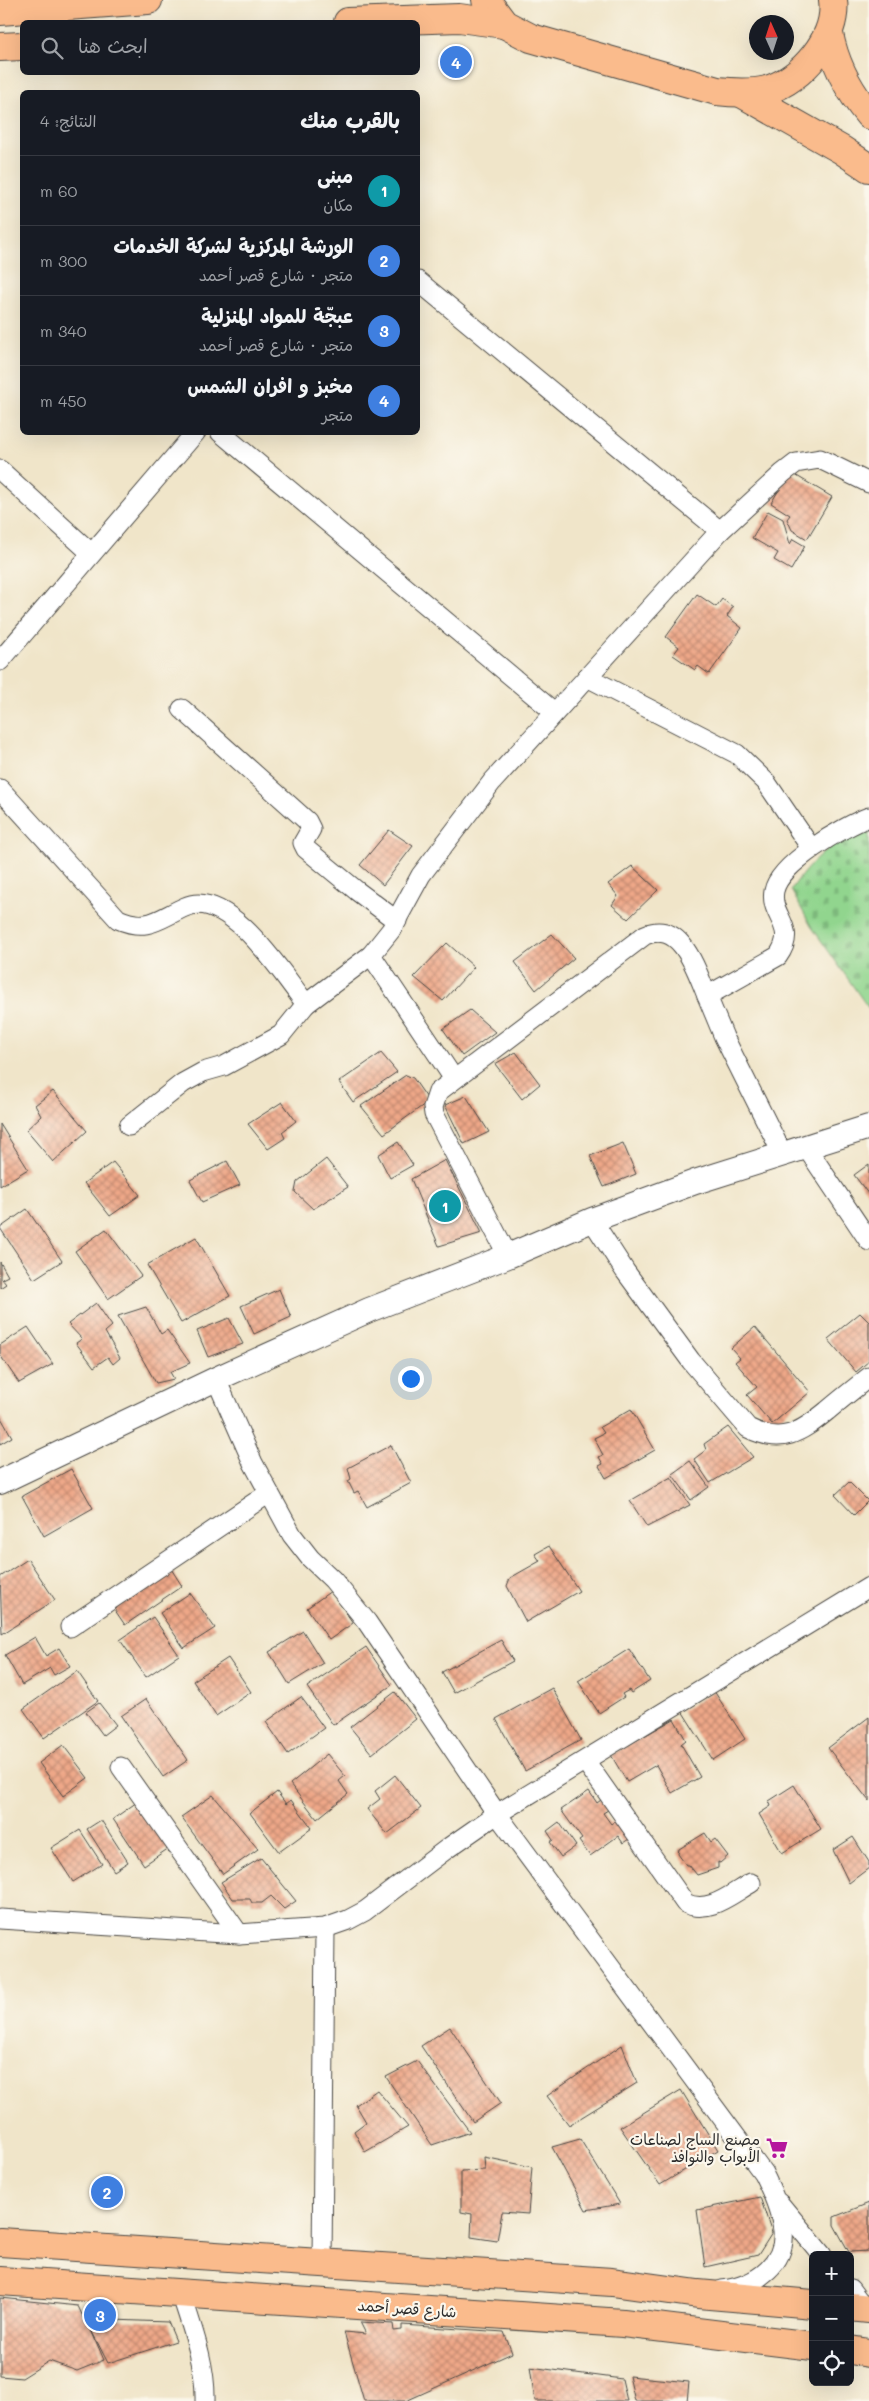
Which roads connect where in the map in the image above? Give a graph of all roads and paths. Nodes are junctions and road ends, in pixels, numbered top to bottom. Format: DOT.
graph roads {
  1 [pos="148,0"];
  2 [pos="486,0"];
  3 [pos="0,11"];
  4 [pos="836,11"];
  5 [pos="403,20"];
  6 [pos="504,24"];
  7 [pos="20,46"];
  8 [pos="0,48"];
  9 [pos="742,94"];
  10 [pos="869,115"];
  11 [pos="869,168"];
  12 [pos="420,283"];
  13 [pos="193,435"];
  14 [pos="224,435"];
  15 [pos="0,470"];
  16 [pos="869,483"];
  17 [pos="720,532"];
  18 [pos="91,553"];
  19 [pos="0,660"];
  20 [pos="587,677"];
  21 [pos="182,709"];
  22 [pos="554,712"];
  23 [pos="0,789"];
  24 [pos="869,817"];
  25 [pos="811,848"];
  26 [pos="396,920"];
  27 [pos="370,955"];
  28 [pos="708,996"];
  29 [pos="306,1004"];
  30 [pos="454,1079"];
  31 [pos="130,1126"];
  32 [pos="869,1127"];
  33 [pos="806,1147"];
  34 [pos="782,1153"];
  35 [pos="592,1220"];
  36 [pos="869,1241"];
  37 [pos="508,1256"];
  38 [pos="869,1377"];
  39 [pos="216,1380"];
  40 [pos="0,1482"];
  41 [pos="269,1493"];
  42 [pos="869,1587"];
  43 [pos="70,1627"];
  44 [pos="586,1762"];
  45 [pos="121,1767"];
  46 [pos="497,1814"];
  47 [pos="751,1882"];
  48 [pos="0,1919"];
  49 [pos="325,1928"];
  50 [pos="239,1934"];
  51 [pos="775,2199"];
  52 [pos="0,2242"];
  53 [pos="819,2251"];
  54 [pos="322,2262"];
  55 [pos="0,2281"];
  56 [pos="181,2293"];
  57 [pos="698,2294"];
  58 [pos="809,2304"];
  59 [pos="809,2346"];
  60 [pos="854,2351"];
  61 [pos="869,2353"];
  62 [pos="204,2401"];
  1 -- 3 [label="main road"];
  2 -- 6 [label="main road"];
  4 -- 9 [label="main road"];
  4 -- 10 [label="main road"];
  5 -- 6 [label="main road"];
  6 -- 9 [label="main road"];
  7 -- 8 [label="main road"];
  9 -- 11 [label="main road"];
  12 -- 17 [label="street"];
  13 -- 18 [label="street"];
  14 -- 22 [label="street"];
  15 -- 18 [label="street"];
  16 -- 17 [label="street"];
  17 -- 20 [label="street"];
  18 -- 19 [label="street"];
  20 -- 22 [label="street"];
  20 -- 25 [label="street"];
  21 -- 26 [label="street"];
  22 -- 26 [label="street"];
  23 -- 29 [label="street"];
  24 -- 25 [label="street"];
  25 -- 28 [label="street"];
  26 -- 27 [label="street"];
  27 -- 29 [label="street"];
  27 -- 30 [label="street"];
  28 -- 30 [label="street"];
  28 -- 34 [label="street"];
  29 -- 31 [label="street"];
  30 -- 37 [label="street"];
  32 -- 33 [label="street"];
  33 -- 34 [label="street"];
  33 -- 36 [label="street"];
  34 -- 35 [label="street"];
  35 -- 37 [label="street"];
  35 -- 38 [label="street"];
  37 -- 39 [label="street"];
  39 -- 40 [label="street"];
  39 -- 41 [label="street"];
  41 -- 43 [label="street"];
  41 -- 46 [label="street"];
  42 -- 44 [label="street"];
  44 -- 46 [label="street"];
  44 -- 47 [label="street"];
  45 -- 50 [label="street"];
  46 -- 49 [label="street"];
  46 -- 51 [label="street"];
  48 -- 50 [label="street"];
  49 -- 50 [label="street"];
  49 -- 54 [label="street"];
  51 -- 53 [label="street"];
  51 -- 57 [label="street"];
  52 -- 54 [label="main road"];
  54 -- 57 [label="main road"];
  55 -- 56 [label="main road, شارع قصر أحمد"];
  56 -- 59 [label="main road, شارع قصر أحمد"];
  56 -- 62 [label="street"];
  57 -- 58 [label="main road"];
  60 -- 61 [label="main road"];
}
